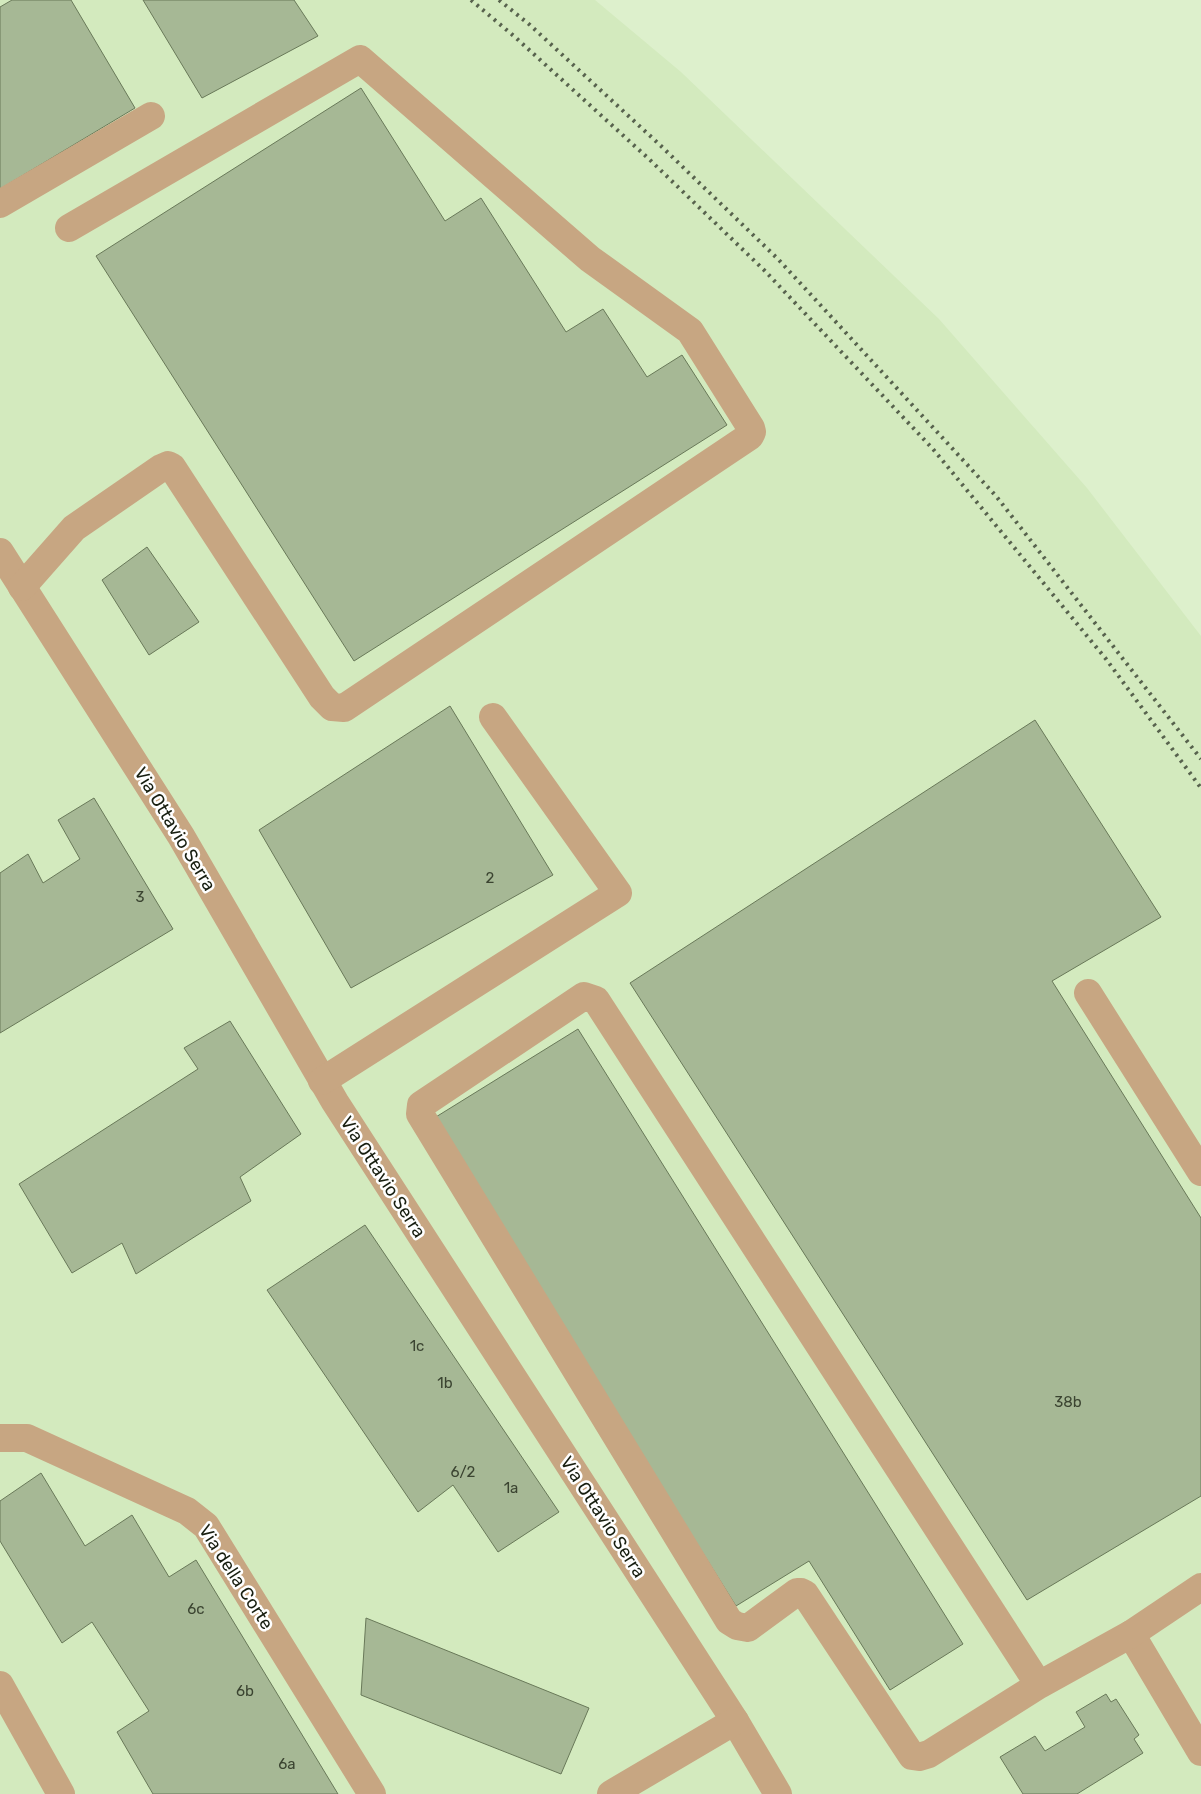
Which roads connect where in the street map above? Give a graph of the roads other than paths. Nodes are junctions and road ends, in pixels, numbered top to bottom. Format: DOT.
graph roads {
  1 [pos="151,116"];
  2 [pos="0,204"];
  3 [pos="69,228"];
  4 [pos="0,552"];
  5 [pos="22,587"];
  6 [pos="493,717"];
  7 [pos="1088,993"];
  8 [pos="322,1081"];
  9 [pos="1201,1172"];
  10 [pos="0,1438"];
  11 [pos="1201,1587"];
  12 [pos="1131,1634"];
  13 [pos="0,1684"];
  14 [pos="1040,1685"];
  15 [pos="735,1721"];
  16 [pos="1201,1752"];
  17 [pos="61,1794"];
  18 [pos="372,1794"];
  19 [pos="611,1794"];
  20 [pos="778,1794"];
  1 -- 2 [label="street"];
  3 -- 5 [label="street"];
  4 -- 5 [label="street, Via Ottavio Serra"];
  5 -- 8 [label="street, Via Ottavio Serra"];
  6 -- 8 [label="street"];
  7 -- 9 [label="street"];
  8 -- 15 [label="street, Via Ottavio Serra"];
  10 -- 18 [label="street, Via della Corte"];
  11 -- 12 [label="street"];
  12 -- 14 [label="street"];
  12 -- 16 [label="street"];
  13 -- 17 [label="street"];
  14 -- 14 [label="street"];
  15 -- 19 [label="street"];
  15 -- 20 [label="street, Via Ottavio Serra"];
}
